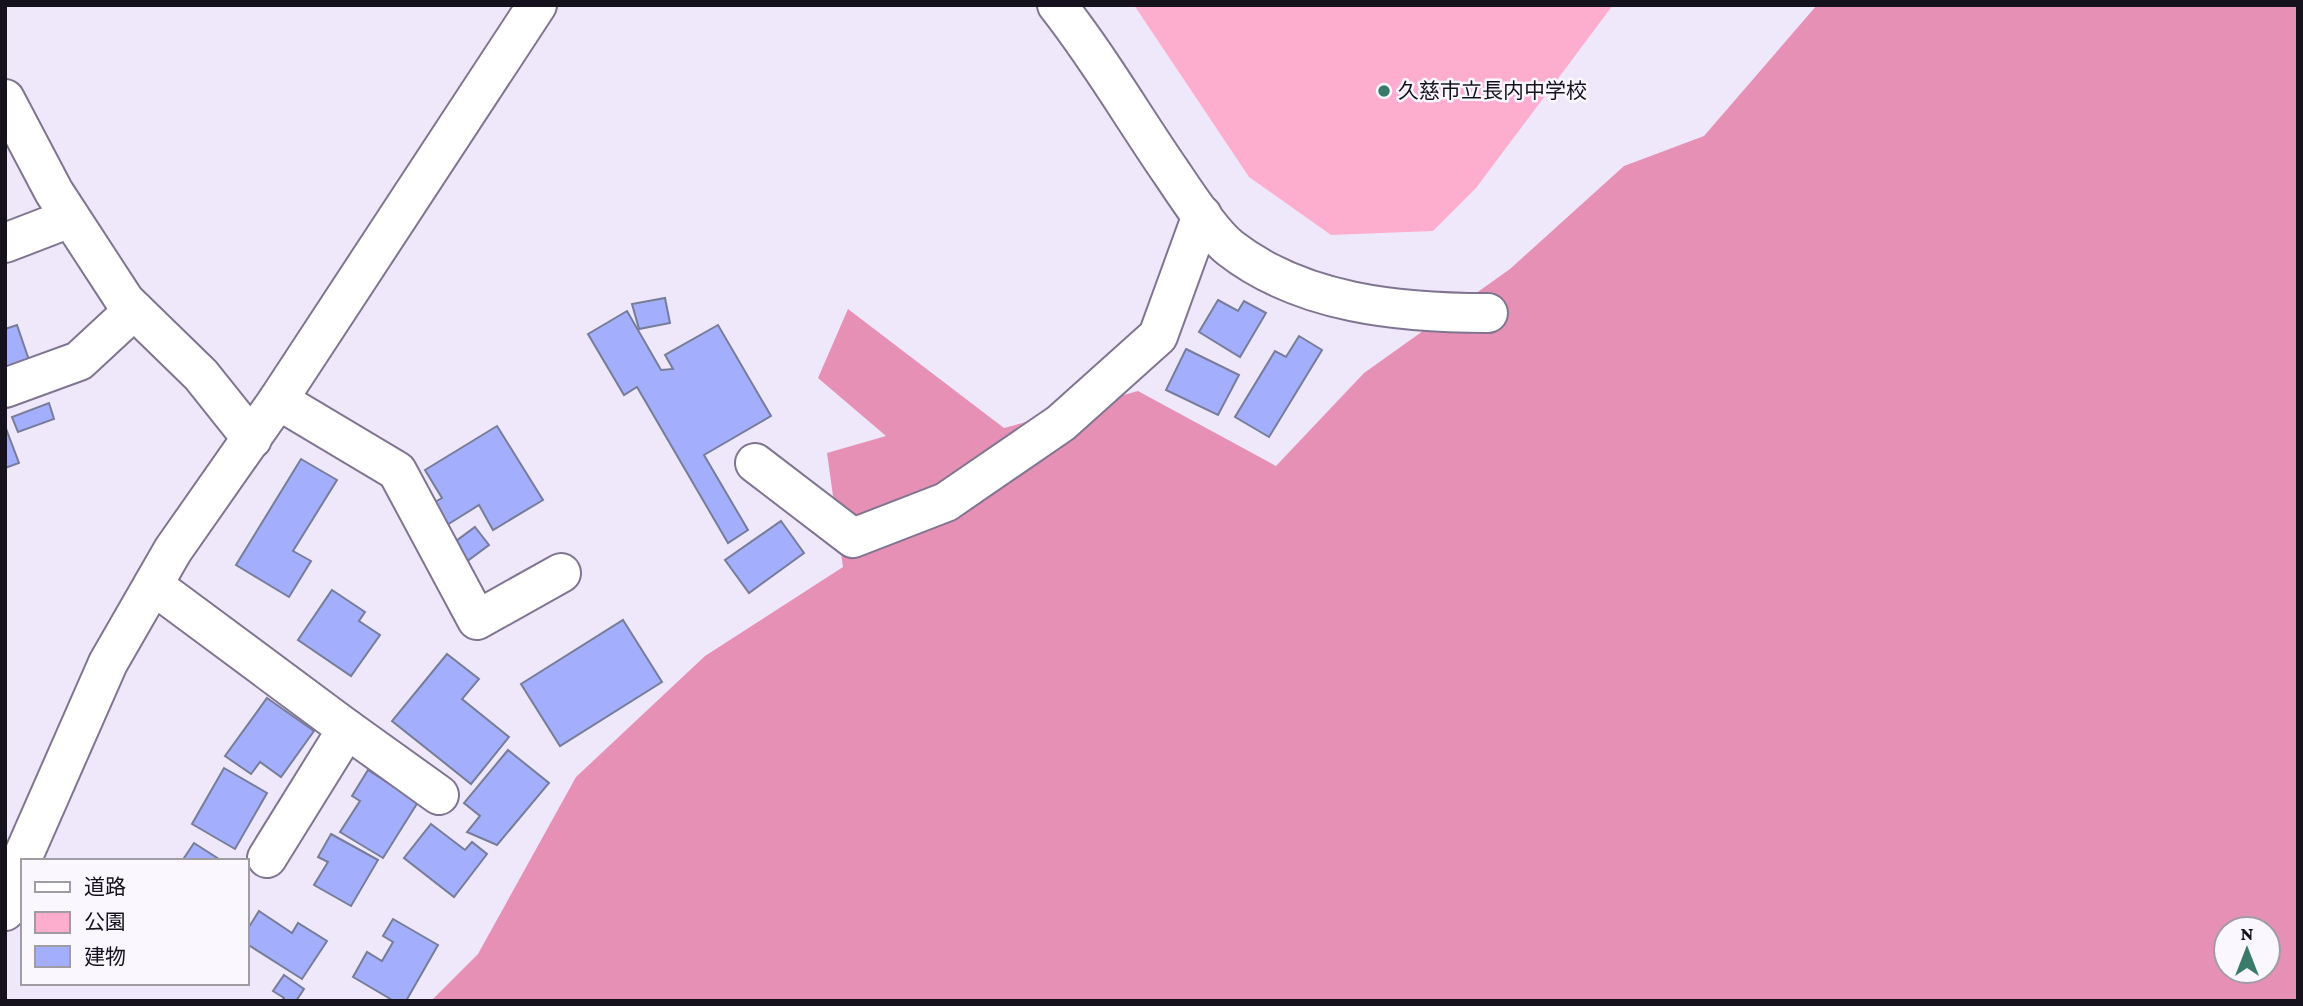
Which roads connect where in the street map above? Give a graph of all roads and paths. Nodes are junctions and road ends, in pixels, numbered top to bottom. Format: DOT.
graph roads {
  1 [pos="537,5"];
  2 [pos="1057,5"];
  3 [pos="5,99"];
  4 [pos="1202,215"];
  5 [pos="70,218"];
  6 [pos="5,243"];
  7 [pos="134,310"];
  8 [pos="1488,313"];
  9 [pos="5,388"];
  10 [pos="278,400"];
  11 [pos="252,439"];
  12 [pos="755,463"];
  13 [pos="561,573"];
  14 [pos="153,585"];
  15 [pos="347,729"];
  16 [pos="439,795"];
  17 [pos="22,859"];
  18 [pos="267,859"];
  19 [pos="21,861"];
  20 [pos="5,911"];
  1 -- 10 [label="street"];
  2 -- 4 [label="street"];
  3 -- 5 [label="street"];
  4 -- 8 [label="street"];
  4 -- 12 [label="street"];
  5 -- 6 [label="street"];
  5 -- 7 [label="street"];
  7 -- 9 [label="street"];
  7 -- 11 [label="street"];
  10 -- 11 [label="street"];
  10 -- 13 [label="street"];
  11 -- 14 [label="street"];
  14 -- 15 [label="street"];
  14 -- 17 [label="street"];
  15 -- 16 [label="street"];
  15 -- 18 [label="street"];
  19 -- 20 [label="street"];
}
